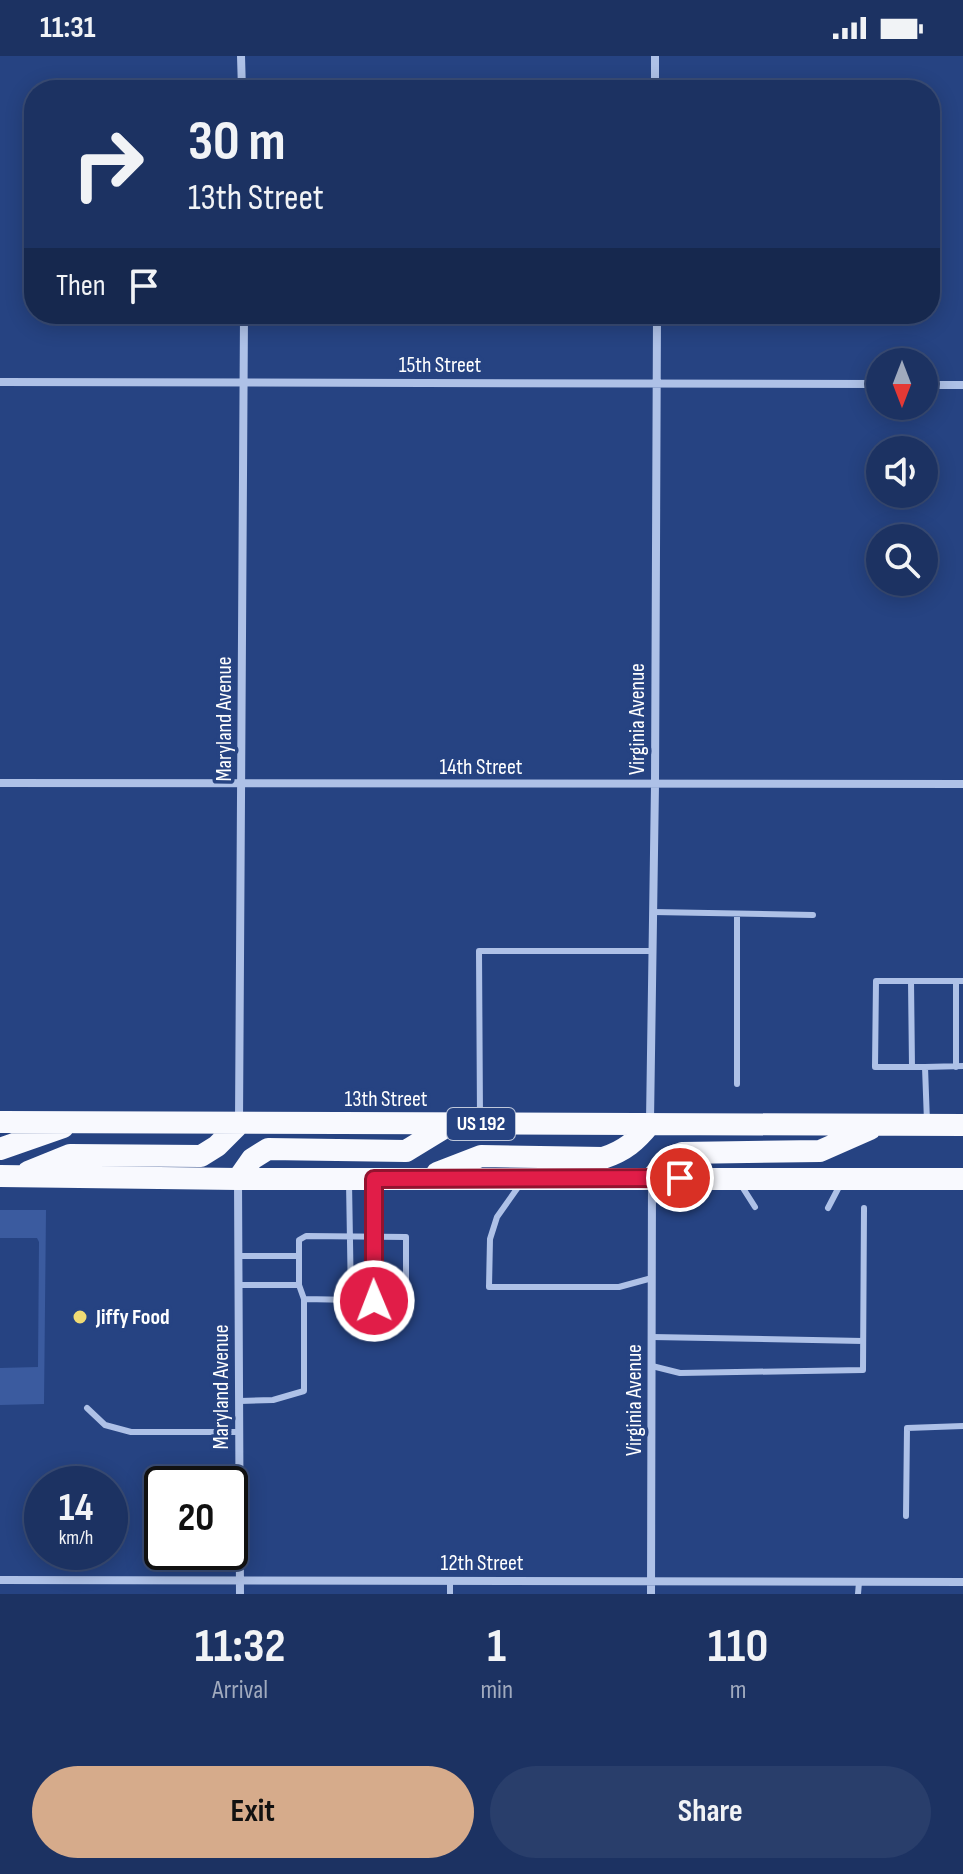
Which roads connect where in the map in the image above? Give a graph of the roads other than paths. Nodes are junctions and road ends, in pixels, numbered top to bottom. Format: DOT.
graph roads {
  1 [pos="241,56"];
  2 [pos="655,56"];
  3 [pos="242,80"];
  4 [pos="655,80"];
  5 [pos="244,324"];
  6 [pos="657,324"];
  7 [pos="244,381"];
  8 [pos="0,382"];
  9 [pos="657,384"];
  10 [pos="866,384"];
  11 [pos="938,385"];
  12 [pos="963,385"];
  13 [pos="0,783"];
  14 [pos="963,784"];
  15 [pos="241,785"];
  16 [pos="655,785"];
  17 [pos="653,912"];
  18 [pos="737,914"];
  19 [pos="813,915"];
  20 [pos="652,951"];
  21 [pos="911,981"];
  22 [pos="959,981"];
  23 [pos="960,1066"];
  24 [pos="912,1067"];
  25 [pos="925,1067"];
  26 [pos="737,1084"];
  27 [pos="0,1122"];
  28 [pos="76,1122"];
  29 [pos="239,1124"];
  30 [pos="480,1124"];
  31 [pos="650,1124"];
  32 [pos="448,1125"];
  33 [pos="878,1125"];
  34 [pos="927,1125"];
  35 [pos="963,1125"];
  36 [pos="0,1149"];
  37 [pos="10,1176"];
  38 [pos="652,1178"];
  39 [pos="737,1178"];
  40 [pos="238,1179"];
  41 [pos="349,1179"];
  42 [pos="374,1179"];
  43 [pos="421,1179"];
  44 [pos="524,1179"];
  45 [pos="843,1179"];
  46 [pos="963,1179"];
  47 [pos="755,1207"];
  48 [pos="828,1208"];
  49 [pos="864,1208"];
  50 [pos="351,1235"];
  51 [pos="374,1236"];
  52 [pos="239,1256"];
  53 [pos="299,1256"];
  54 [pos="652,1278"];
  55 [pos="239,1285"];
  56 [pos="299,1285"];
  57 [pos="304,1299"];
  58 [pos="351,1300"];
  59 [pos="374,1301"];
  60 [pos="652,1337"];
  61 [pos="863,1341"];
  62 [pos="652,1366"];
  63 [pos="240,1401"];
  64 [pos="87,1408"];
  65 [pos="963,1426"];
  66 [pos="240,1432"];
  67 [pos="906,1516"];
  68 [pos="0,1580"];
  69 [pos="240,1580"];
  70 [pos="450,1581"];
  71 [pos="651,1582"];
  72 [pos="859,1582"];
  73 [pos="963,1582"];
  74 [pos="240,1594"];
  75 [pos="450,1594"];
  76 [pos="651,1594"];
  77 [pos="858,1594"];
  1 -- 3 [label="street"];
  2 -- 4 [label="street"];
  5 -- 7 [label="street, Maryland Avenue"];
  6 -- 9 [label="street, Virginia Avenue"];
  7 -- 8 [label="street, 15th Street"];
  7 -- 9 [label="street, 15th Street"];
  7 -- 15 [label="street, Maryland Avenue"];
  9 -- 10 [label="street, 15th Street"];
  9 -- 16 [label="street, Virginia Avenue"];
  11 -- 12 [label="street"];
  13 -- 15 [label="street, 14th Street"];
  14 -- 16 [label="street, 14th Street"];
  15 -- 16 [label="street, 14th Street"];
  15 -- 29 [label="street, Maryland Avenue"];
  16 -- 17 [label="street, Virginia Avenue"];
  17 -- 18 [label="lane"];
  17 -- 20 [label="street, Virginia Avenue"];
  18 -- 19 [label="lane"];
  18 -- 26 [label="lane"];
  20 -- 30 [label="lane"];
  20 -- 31 [label="street, Virginia Avenue"];
  21 -- 22 [label="lane"];
  21 -- 24 [label="lane"];
  21 -- 24 [label="lane"];
  22 -- 23 [label="lane"];
  23 -- 25 [label="lane"];
  24 -- 25 [label="lane"];
  25 -- 34 [label="lane"];
  27 -- 28 [label="highway, 13th Street / US 192"];
  28 -- 29 [label="highway, 13th Street / US 192"];
  28 -- 36 [label="highway"];
  29 -- 32 [label="highway, 13th Street / US 192"];
  29 -- 37 [label="highway"];
  30 -- 31 [label="highway, 13th Street / US 192"];
  30 -- 32 [label="highway, 13th Street / US 192"];
  31 -- 33 [label="highway, 13th Street / US 192"];
  31 -- 43 [label="highway"];
  32 -- 40 [label="highway"];
  33 -- 34 [label="highway, 13th Street / US 192"];
  33 -- 38 [label="highway"];
  34 -- 35 [label="highway, 13th Street / US 192"];
  37 -- 40 [label="highway"];
  38 -- 39 [label="highway"];
  38 -- 44 [label="highway"];
  38 -- 54 [label="street, Virginia Avenue"];
  39 -- 45 [label="highway"];
  39 -- 47 [label="lane"];
  40 -- 41 [label="highway"];
  40 -- 52 [label="street, Maryland Avenue"];
  41 -- 42 [label="highway"];
  41 -- 50 [label="lane"];
  42 -- 43 [label="highway"];
  42 -- 51 [label="lane"];
  43 -- 44 [label="highway"];
  44 -- 54 [label="lane"];
  45 -- 46 [label="highway"];
  45 -- 48 [label="lane"];
  49 -- 61 [label="lane"];
  50 -- 51 [label="lane"];
  50 -- 53 [label="lane"];
  50 -- 58 [label="lane"];
  51 -- 59 [label="lane"];
  51 -- 59 [label="lane"];
  52 -- 53 [label="lane"];
  52 -- 55 [label="street, Maryland Avenue"];
  53 -- 56 [label="lane"];
  54 -- 60 [label="street, Virginia Avenue"];
  55 -- 56 [label="lane"];
  55 -- 63 [label="street, Maryland Avenue"];
  56 -- 57 [label="lane"];
  57 -- 58 [label="lane"];
  57 -- 63 [label="lane"];
  58 -- 59 [label="lane"];
  60 -- 61 [label="lane"];
  60 -- 62 [label="street, Virginia Avenue"];
  61 -- 62 [label="lane"];
  62 -- 71 [label="street, Virginia Avenue"];
  63 -- 66 [label="street, Maryland Avenue"];
  64 -- 66 [label="lane"];
  65 -- 67 [label="lane"];
  66 -- 69 [label="street, Maryland Avenue"];
  68 -- 69 [label="street, 12th Street"];
  69 -- 70 [label="street, 12th Street"];
  69 -- 74 [label="street, Maryland Avenue"];
  70 -- 71 [label="street, 12th Street"];
  70 -- 75 [label="lane"];
  71 -- 72 [label="street, 12th Street"];
  71 -- 76 [label="street, Virginia Avenue"];
  72 -- 73 [label="street, 12th Street"];
  72 -- 77 [label="lane"];
}
